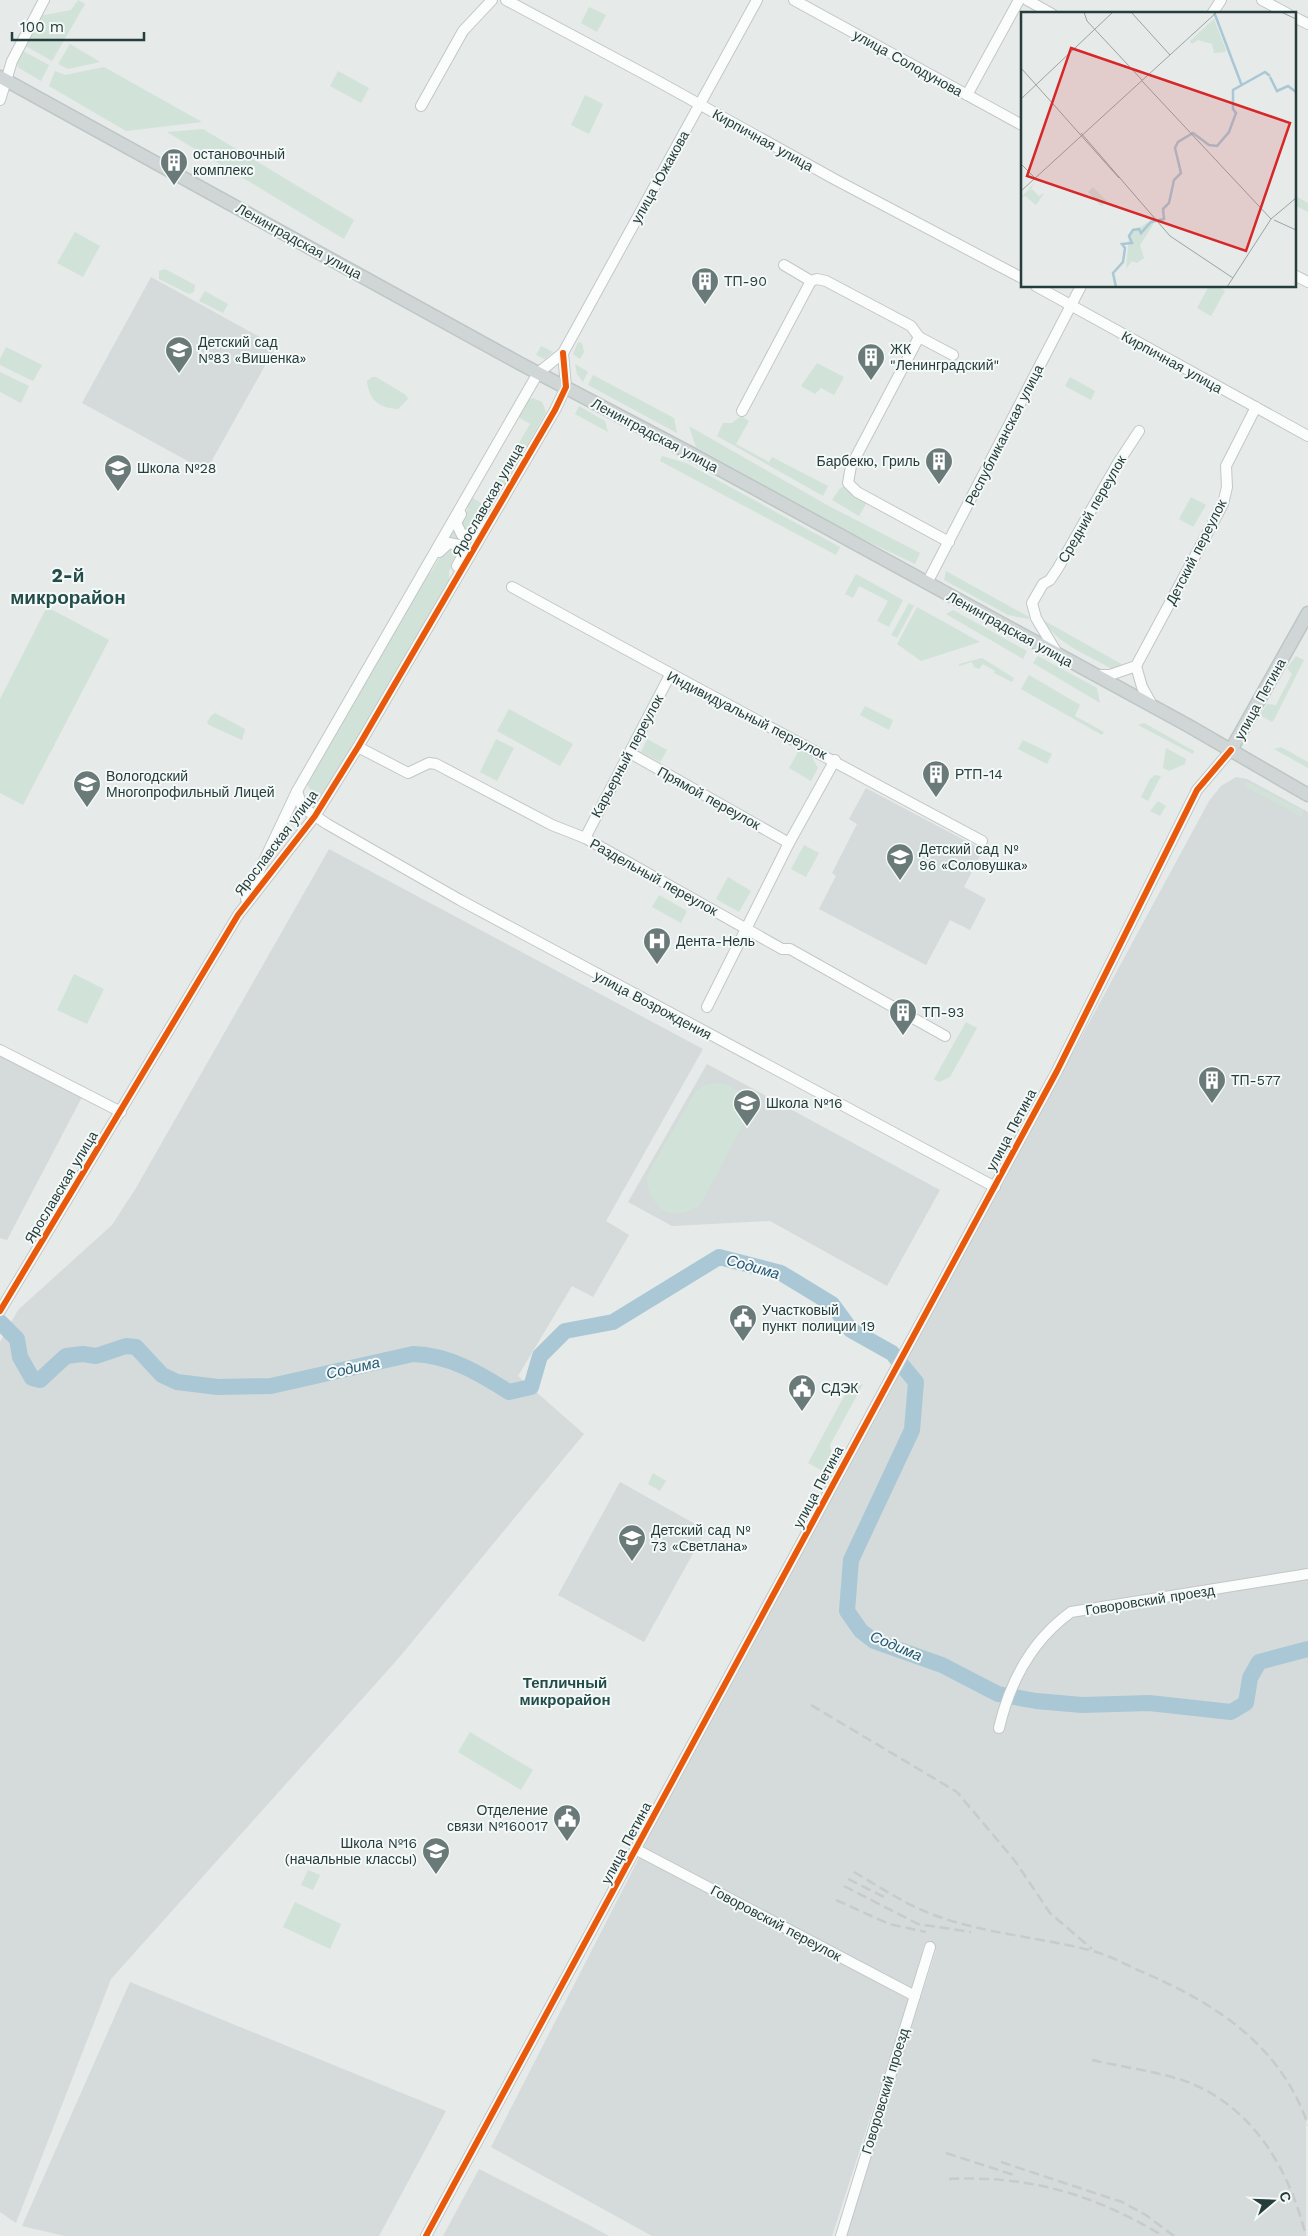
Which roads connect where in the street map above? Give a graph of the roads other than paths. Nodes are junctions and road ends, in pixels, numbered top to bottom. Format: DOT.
graph roads {
  1 [pos="44,0"];
  2 [pos="492,0"];
  3 [pos="506,0"];
  4 [pos="757,0"];
  5 [pos="794,0"];
  6 [pos="1019,0"];
  7 [pos="1027,0"];
  8 [pos="1221,0"];
  9 [pos="1262,0"];
  10 [pos="1048,12"];
  11 [pos="1213,12"];
  12 [pos="1284,12"];
  13 [pos="1296,18"];
  14 [pos="1308,24"];
  15 [pos="3,78"];
  16 [pos="967,95"];
  17 [pos="0,100"];
  18 [pos="700,105"];
  19 [pos="421,106"];
  20 [pos="1021,124"];
  21 [pos="784,266"];
  22 [pos="1296,276"];
  23 [pos="1021,277"];
  24 [pos="811,281"];
  25 [pos="1308,282"];
  26 [pos="1039,288"];
  27 [pos="1080,288"];
  28 [pos="1070,306"];
  29 [pos="919,337"];
  30 [pos="563,353"];
  31 [pos="953,355"];
  32 [pos="538,373"];
  33 [pos="566,387"];
  34 [pos="1256,407"];
  35 [pos="742,411"];
  36 [pos="1139,431"];
  37 [pos="1308,436"];
  38 [pos="461,504"];
  39 [pos="495,513"];
  40 [pos="949,542"];
  41 [pos="425,569"];
  42 [pos="456,580"];
  43 [pos="927,583"];
  44 [pos="512,586"];
  45 [pos="1308,613"];
  46 [pos="1059,655"];
  47 [pos="1136,666"];
  48 [pos="670,674"];
  49 [pos="1095,675"];
  50 [pos="1153,707"];
  51 [pos="358,748"];
  52 [pos="1231,750"];
  53 [pos="630,753"];
  54 [pos="835,760"];
  55 [pos="297,792"];
  56 [pos="1308,796"];
  57 [pos="315,816"];
  58 [pos="585,838"];
  59 [pos="982,841"];
  60 [pos="789,843"];
  61 [pos="238,915"];
  62 [pos="746,929"];
  63 [pos="707,1007"];
  64 [pos="945,1036"];
  65 [pos="0,1050"];
  66 [pos="122,1112"];
  67 [pos="995,1187"];
  68 [pos="0,1311"];
  69 [pos="1308,1574"];
  70 [pos="999,1728"];
  71 [pos="637,1850"];
  72 [pos="930,1947"];
  73 [pos="915,1996"];
  74 [pos="426,2236"];
  75 [pos="840,2236"];
  1 -- 15 [label="street"];
  2 -- 19 [label="street"];
  3 -- 18 [label="street, Кирпичная улица"];
  4 -- 18 [label="street, улица Южакова"];
  5 -- 16 [label="street, улица Солодунова"];
  6 -- 16 [label="street"];
  7 -- 10 [label="street"];
  8 -- 11 [label="street"];
  9 -- 12 [label="street"];
  13 -- 14 [label="street"];
  15 -- 17 [label="street"];
  15 -- 32 [label="main road, Ленинградская улица"];
  16 -- 20 [label="street, улица Солодунова"];
  18 -- 23 [label="street, Кирпичная улица"];
  18 -- 30 [label="street, улица Южакова"];
  21 -- 24 [label="street"];
  22 -- 25 [label="street"];
  24 -- 29 [label="street"];
  24 -- 35 [label="street"];
  26 -- 28 [label="street, Кирпичная улица"];
  27 -- 28 [label="street, Республиканская улица"];
  28 -- 34 [label="street, Кирпичная улица"];
  28 -- 40 [label="street, Республиканская улица"];
  29 -- 31 [label="street"];
  29 -- 40 [label="street"];
  30 -- 32 [label="street, улица Южакова"];
  30 -- 33 [label="street"];
  32 -- 33 [label="main road, Ленинградская улица"];
  32 -- 38 [label="street, Ярославская улица"];
  33 -- 39 [label="street, Ярославская улица"];
  33 -- 43 [label="main road, Ленинградская улица"];
  34 -- 37 [label="street, Кирпичная улица"];
  34 -- 47 [label="street, Детский переулок"];
  36 -- 46 [label="street, Средний переулок"];
  38 -- 39 [label="street, Ярославская улица"];
  38 -- 41 [label="street, Ярославская улица"];
  39 -- 42 [label="street, Ярославская улица"];
  40 -- 43 [label="street, Республиканская улица"];
  41 -- 42 [label="street, Ярославская улица"];
  41 -- 55 [label="street, Ярославская улица"];
  42 -- 51 [label="street, Ярославская улица"];
  43 -- 46 [label="main road, Ленинградская улица"];
  44 -- 48 [label="street, Индивидуальный переулок"];
  45 -- 52 [label="main road, улица Петина"];
  46 -- 49 [label="main road, Ленинградская улица"];
  47 -- 49 [label="street"];
  47 -- 50 [label="street"];
  48 -- 53 [label="street, Карьерный переулок"];
  48 -- 54 [label="street, Индивидуальный переулок"];
  49 -- 50 [label="main road, Ленинградская улица"];
  50 -- 52 [label="main road, Ленинградская улица"];
  51 -- 57 [label="street, Ярославская улица"];
  51 -- 58 [label="street, Раздельный переулок"];
  52 -- 56 [label="main road, Ленинградская улица"];
  52 -- 67 [label="street, улица Петина"];
  53 -- 58 [label="street, Карьерный переулок"];
  53 -- 60 [label="street, Прямой переулок"];
  54 -- 59 [label="street, Индивидуальный переулок"];
  54 -- 60 [label="street"];
  55 -- 57 [label="street, улица Возрождения"];
  55 -- 61 [label="street, Ярославская улица"];
  57 -- 61 [label="street, Ярославская улица"];
  57 -- 67 [label="street, улица Возрождения"];
  58 -- 62 [label="street, Раздельный переулок"];
  60 -- 62 [label="street"];
  61 -- 66 [label="street, Ярославская улица"];
  62 -- 63 [label="street"];
  62 -- 64 [label="street, Раздельный переулок"];
  65 -- 66 [label="street"];
  66 -- 68 [label="street, Ярославская улица"];
  67 -- 71 [label="street, улица Петина"];
  69 -- 70 [label="street, Говоровский проезд"];
  71 -- 73 [label="street, Говоровский переулок"];
  71 -- 74 [label="street, улица Петина"];
  72 -- 73 [label="street, Говоровский проезд"];
  73 -- 75 [label="street, Говоровский проезд"];
}
